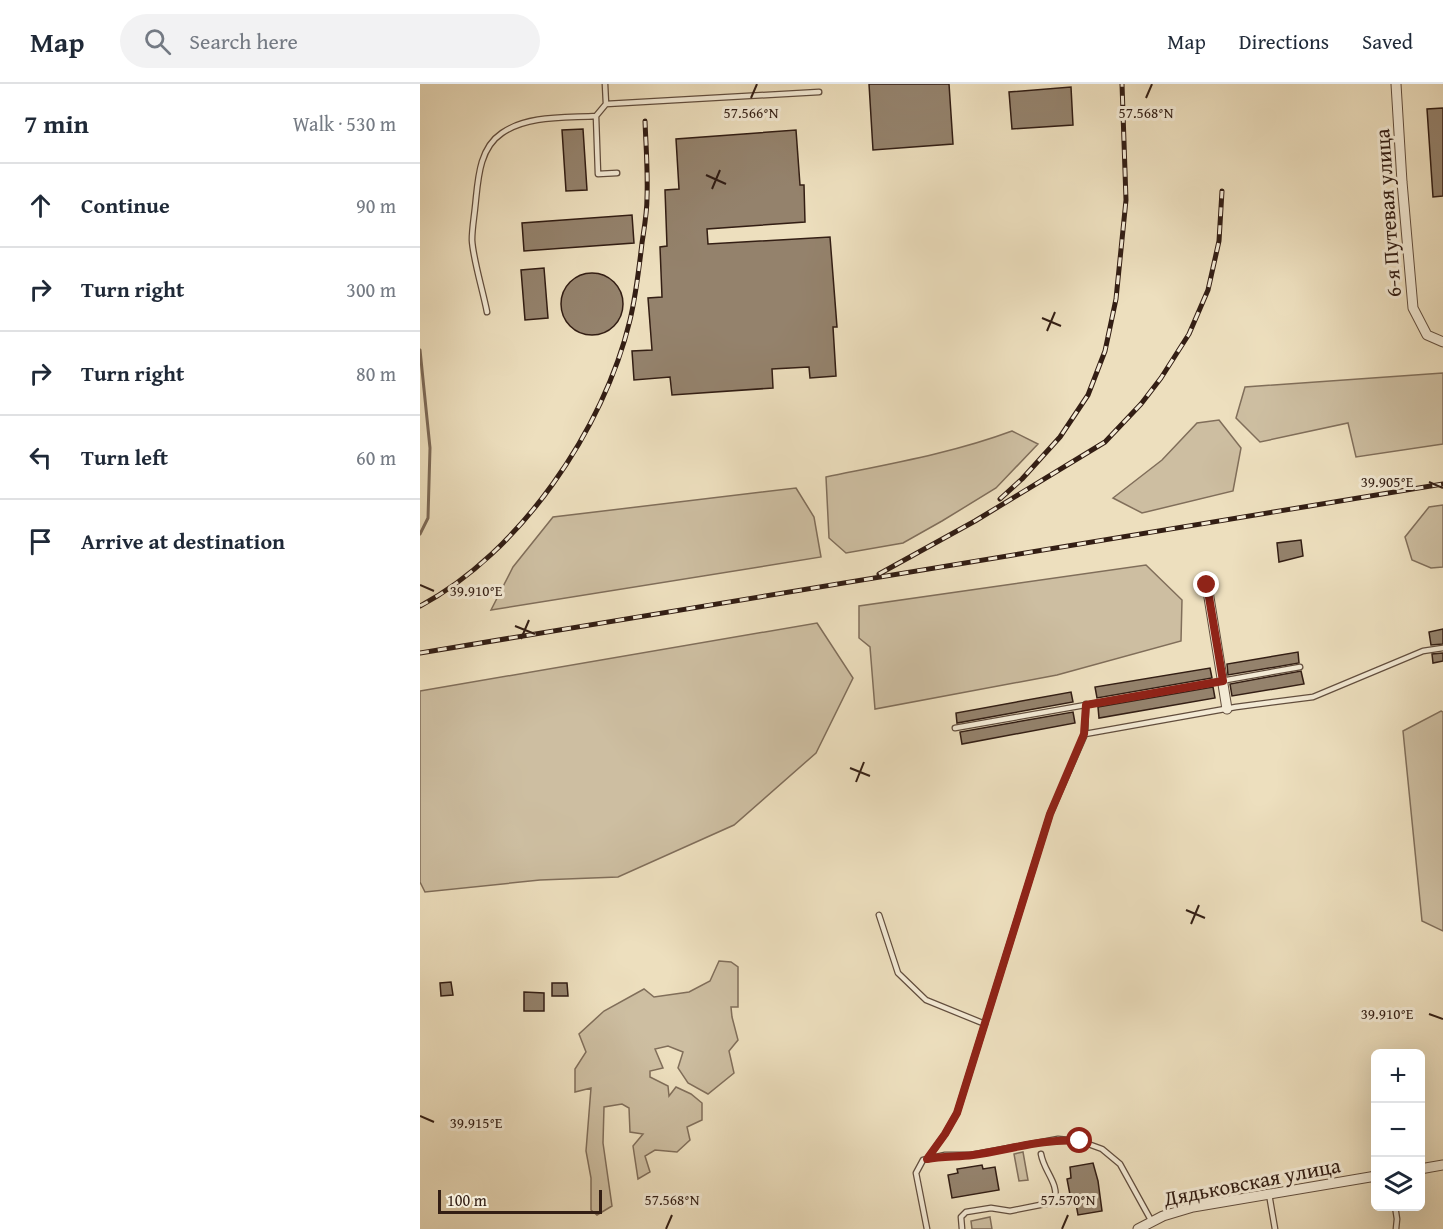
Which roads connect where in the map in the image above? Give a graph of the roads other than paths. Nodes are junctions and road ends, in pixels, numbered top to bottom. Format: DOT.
graph roads {
  1 [pos="605,84"];
  2 [pos="1396,84"];
  3 [pos="819,92"];
  4 [pos="606,104"];
  5 [pos="596,116"];
  6 [pos="617,173"];
  7 [pos="487,312"];
  8 [pos="1443,342"];
  9 [pos="1207,585"];
  10 [pos="1443,648"];
  11 [pos="1300,667"];
  12 [pos="1223,681"];
  13 [pos="1086,705"];
  14 [pos="1227,709"];
  15 [pos="955,728"];
  16 [pos="1084,734"];
  17 [pos="879,915"];
  18 [pos="985,1024"];
  19 [pos="1041,1154"];
  20 [pos="927,1159"];
  21 [pos="1443,1165"];
  22 [pos="1425,1168"];
  23 [pos="1371,1177"];
  24 [pos="1269,1194"];
  25 [pos="1396,1211"];
  26 [pos="1152,1222"];
  27 [pos="927,1229"];
  28 [pos="962,1229"];
  29 [pos="1138,1229"];
  30 [pos="1275,1229"];
  31 [pos="1396,1229"];
  1 -- 4 [label="lane"];
  2 -- 8 [label="street, 6-я Путевая улица"];
  3 -- 4 [label="lane"];
  4 -- 5 [label="lane"];
  5 -- 6 [label="lane"];
  5 -- 7 [label="lane"];
  9 -- 12 [label="street"];
  10 -- 14 [label="lane"];
  11 -- 12 [label="lane"];
  12 -- 13 [label="lane"];
  12 -- 14 [label="street"];
  13 -- 15 [label="lane"];
  13 -- 16 [label="lane"];
  14 -- 16 [label="lane"];
  16 -- 18 [label="lane"];
  17 -- 18 [label="lane"];
  18 -- 20 [label="lane"];
  19 -- 28 [label="lane"];
  20 -- 26 [label="lane"];
  20 -- 27 [label="lane"];
  21 -- 22 [label="street"];
  23 -- 24 [label="street, Дядьковская улица"];
  24 -- 26 [label="street, Дядьковская улица"];
  24 -- 30 [label="lane"];
  25 -- 31 [label="lane"];
  26 -- 29 [label="street, Дядьковская улица"];
}
